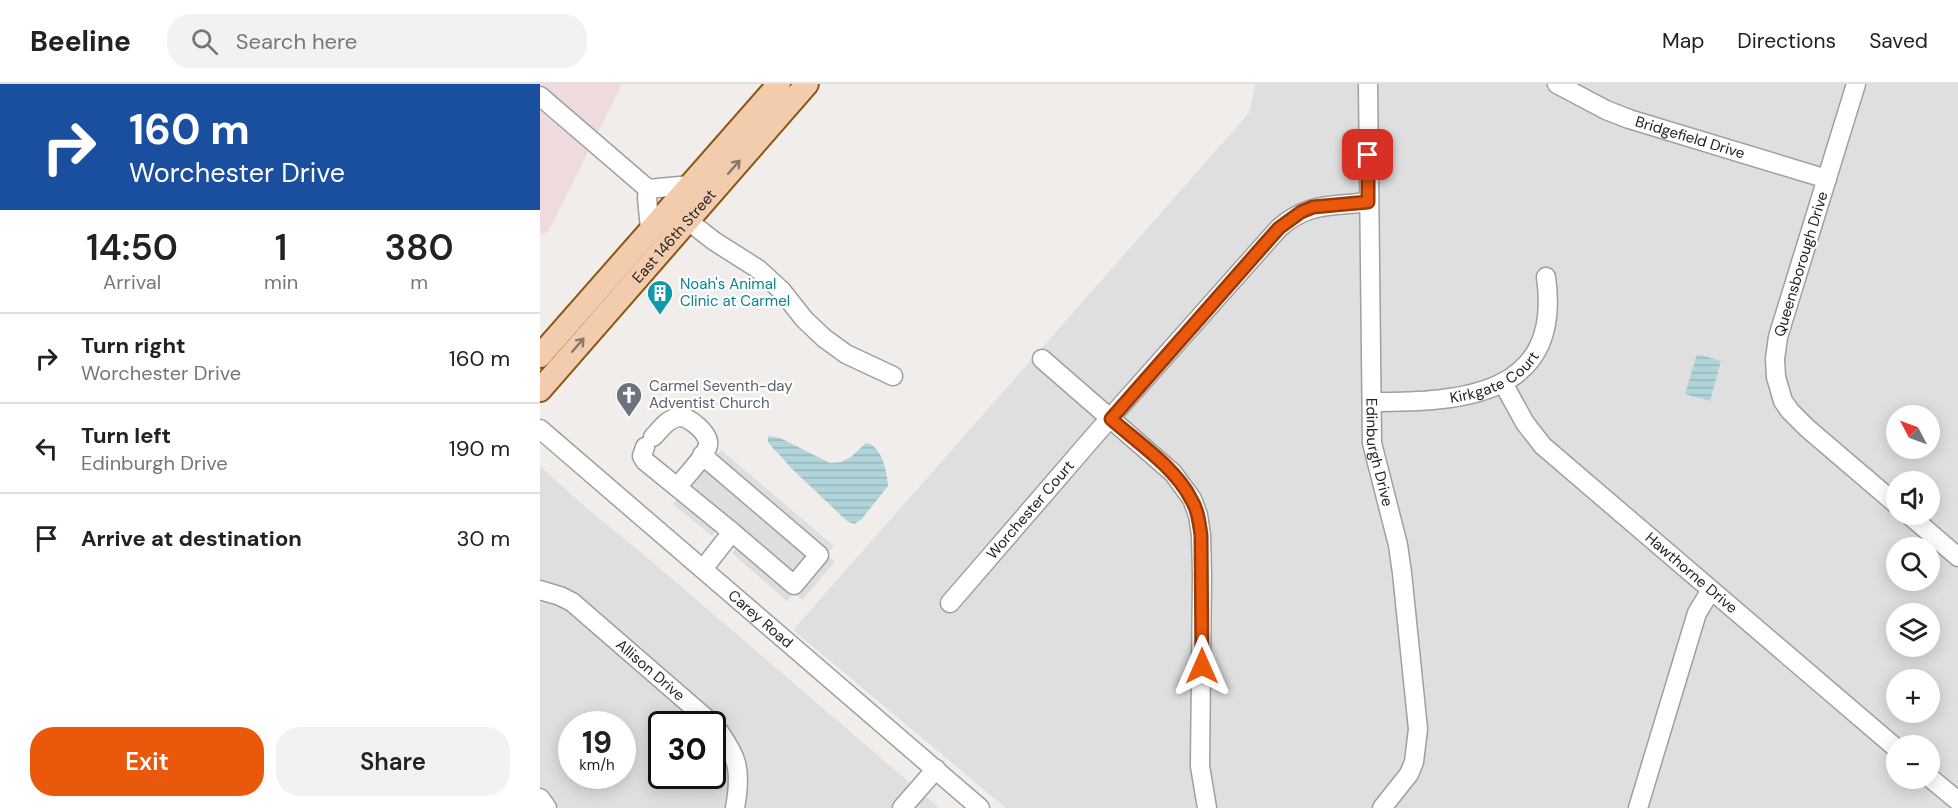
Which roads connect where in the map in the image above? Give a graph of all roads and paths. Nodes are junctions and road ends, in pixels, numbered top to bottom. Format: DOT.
graph roads {
  1 [pos="779,84"];
  2 [pos="807,84"];
  3 [pos="1368,84"];
  4 [pos="1557,84"];
  5 [pos="1856,84"];
  6 [pos="540,96"];
  7 [pos="1827,179"];
  8 [pos="690,185"];
  9 [pos="648,189"];
  10 [pos="1368,202"];
  11 [pos="687,220"];
  12 [pos="651,229"];
  13 [pos="1546,277"];
  14 [pos="540,356"];
  15 [pos="1042,359"];
  16 [pos="893,375"];
  17 [pos="1503,383"];
  18 [pos="540,390"];
  19 [pos="1372,402"];
  20 [pos="1111,419"];
  21 [pos="540,429"];
  22 [pos="702,455"];
  23 [pos="677,487"];
  24 [pos="1886,495"];
  25 [pos="1921,525"];
  26 [pos="732,532"];
  27 [pos="1958,557"];
  28 [pos="703,569"];
  29 [pos="540,590"];
  30 [pos="1711,590"];
  31 [pos="950,603"];
  32 [pos="1886,739"];
  33 [pos="936,770"];
  34 [pos="1940,786"];
  35 [pos="540,798"];
  36 [pos="1958,801"];
  37 [pos="547,808"];
  38 [pos="735,808"];
  39 [pos="902,808"];
  40 [pos="980,808"];
  41 [pos="1207,808"];
  42 [pos="1382,808"];
  43 [pos="1638,808"];
  1 -- 8 [label="main road, East 146th Street"];
  11 -- 2 [label="main road, East 146th Street, one-way"];
  3 -- 10 [label="street, Edinburgh Drive"];
  4 -- 7 [label="street, Bridgefield Drive"];
  5 -- 7 [label="street, Queensborough Drive"];
  6 -- 9 [label="street"];
  7 -- 24 [label="street, Queensborough Drive"];
  8 -- 9 [label="street"];
  8 -- 12 [label="main road, East 146th Street"];
  9 -- 12 [label="street"];
  10 -- 19 [label="street, Edinburgh Drive"];
  10 -- 20 [label="street, Worchester Court"];
  11 -- 16 [label="street"];
  18 -- 11 [label="main road, East 146th Street, one-way"];
  12 -- 14 [label="main road, East 146th Street"];
  13 -- 17 [label="street, Kirkgate Court"];
  15 -- 20 [label="street"];
  17 -- 19 [label="street, Kirkgate Court"];
  17 -- 30 [label="street, Hawthorne Drive"];
  19 -- 42 [label="street, Edinburgh Drive"];
  20 -- 31 [label="street, Worchester Court"];
  20 -- 41 [label="street"];
  21 -- 28 [label="street, Carey Road"];
  22 -- 23 [label="street"];
  22 -- 23 [label="street"];
  22 -- 26 [label="street"];
  23 -- 26 [label="street"];
  25 -- 27 [label="street"];
  26 -- 28 [label="street"];
  28 -- 33 [label="street, Carey Road"];
  29 -- 38 [label="street, Allison Drive"];
  30 -- 32 [label="street, Hawthorne Drive"];
  30 -- 43 [label="street"];
  33 -- 39 [label="street"];
  33 -- 40 [label="street, Carey Road"];
  34 -- 36 [label="street"];
  35 -- 37 [label="street"];
}
